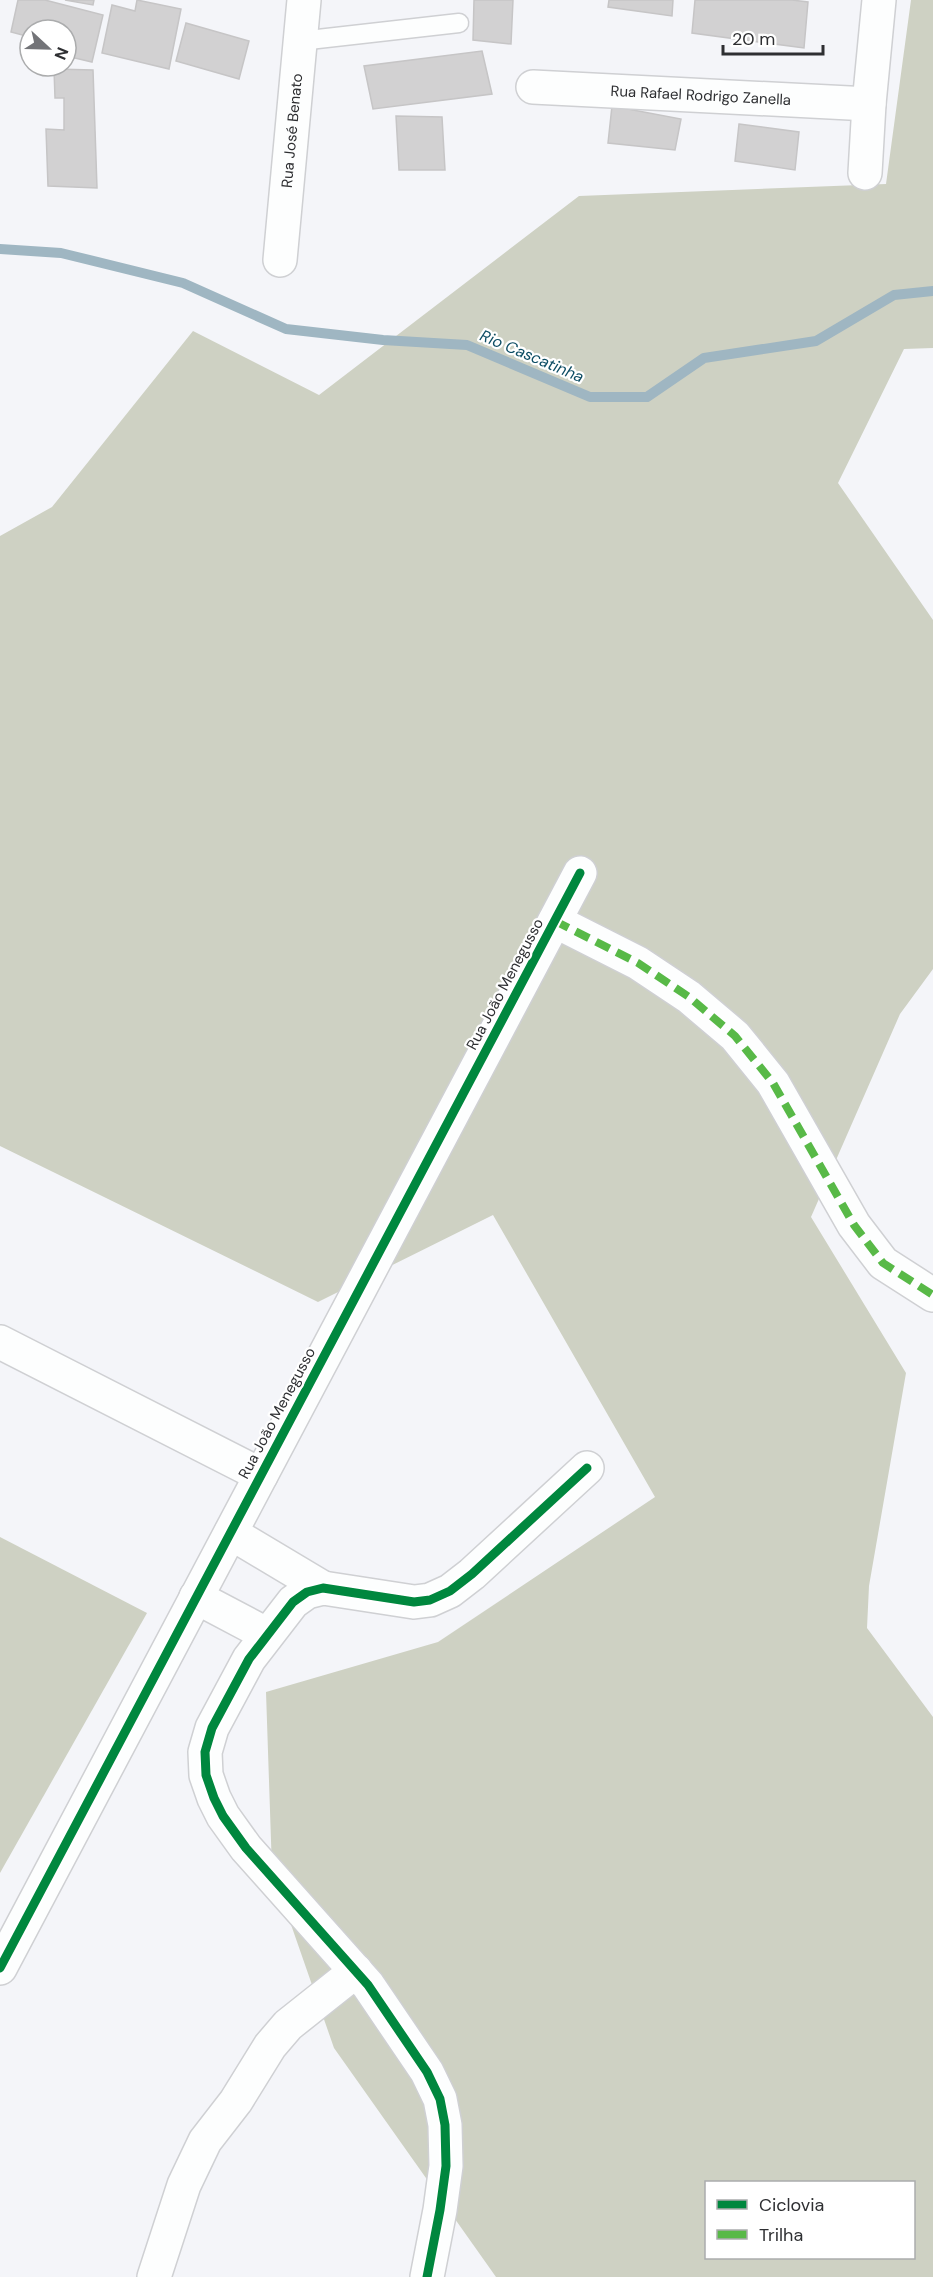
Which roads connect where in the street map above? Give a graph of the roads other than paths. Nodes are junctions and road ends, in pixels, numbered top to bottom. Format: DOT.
graph roads {
  1 [pos="304,0"];
  2 [pos="879,0"];
  3 [pos="459,23"];
  4 [pos="300,41"];
  5 [pos="533,87"];
  6 [pos="868,104"];
  7 [pos="865,173"];
  8 [pos="280,260"];
  9 [pos="580,873"];
  10 [pos="555,921"];
  11 [pos="933,1295"];
  12 [pos="0,1342"];
  13 [pos="587,1468"];
  14 [pos="261,1475"];
  15 [pos="231,1533"];
  16 [pos="323,1588"];
  17 [pos="196,1598"];
  18 [pos="266,1634"];
  19 [pos="0,1968"];
  20 [pos="356,1971"];
  21 [pos="154,2277"];
  22 [pos="427,2277"];
  1 -- 4 [label="street, Rua José Benato"];
  2 -- 6 [label="street"];
  3 -- 4 [label="lane"];
  4 -- 8 [label="street, Rua José Benato"];
  5 -- 6 [label="street, Rua Rafael Rodrigo Zanella"];
  6 -- 7 [label="street"];
  9 -- 10 [label="street, Rua João Menegusso"];
  10 -- 11 [label="street"];
  10 -- 14 [label="street, Rua João Menegusso"];
  12 -- 14 [label="street"];
  13 -- 16 [label="street"];
  14 -- 15 [label="street, Rua João Menegusso"];
  15 -- 16 [label="street"];
  15 -- 17 [label="street, Rua João Menegusso"];
  16 -- 18 [label="street"];
  17 -- 18 [label="street"];
  17 -- 19 [label="street, Rua João Menegusso"];
  18 -- 20 [label="street"];
  20 -- 21 [label="street"];
  20 -- 22 [label="street"];
}
